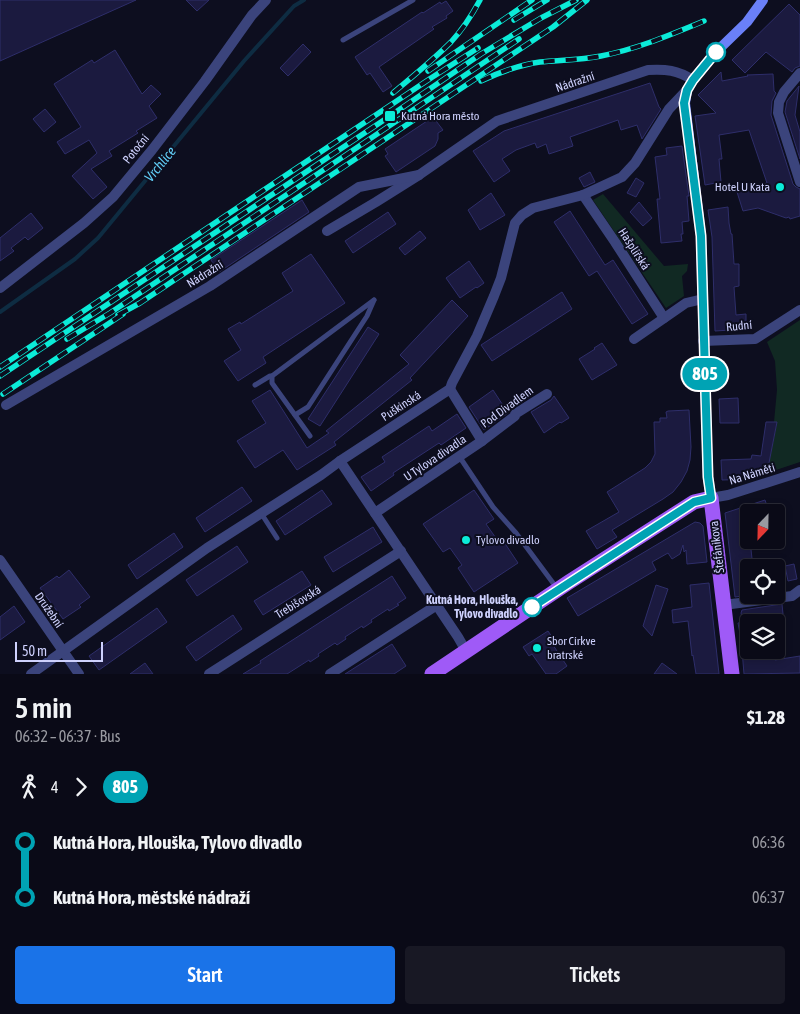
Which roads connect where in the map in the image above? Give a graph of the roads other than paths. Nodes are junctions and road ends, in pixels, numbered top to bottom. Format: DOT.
graph roads {
  1 [pos="266,0"];
  2 [pos="412,0"];
  3 [pos="763,0"];
  4 [pos="343,40"];
  5 [pos="800,73"];
  6 [pos="693,80"];
  7 [pos="687,90"];
  8 [pos="419,175"];
  9 [pos="800,182"];
  10 [pos="583,195"];
  11 [pos="327,231"];
  12 [pos="0,288"];
  13 [pos="703,299"];
  14 [pos="800,310"];
  15 [pos="664,318"];
  16 [pos="634,339"];
  17 [pos="704,341"];
  18 [pos="272,376"];
  19 [pos="255,385"];
  20 [pos="450,389"];
  21 [pos="547,394"];
  22 [pos="6,405"];
  23 [pos="295,415"];
  24 [pos="310,436"];
  25 [pos="482,441"];
  26 [pos="459,456"];
  27 [pos="340,461"];
  28 [pos="800,472"];
  29 [pos="711,498"];
  30 [pos="261,513"];
  31 [pos="375,513"];
  32 [pos="277,538"];
  33 [pos="401,551"];
  34 [pos="0,560"];
  35 [pos="558,590"];
  36 [pos="800,590"];
  37 [pos="437,605"];
  38 [pos="724,605"];
  39 [pos="466,651"];
  40 [pos="62,652"];
  41 [pos="224,670"];
  42 [pos="31,674"];
  43 [pos="79,674"];
  44 [pos="209,674"];
  45 [pos="330,674"];
  46 [pos="432,674"];
  47 [pos="732,674"];
  1 -- 12 [label="street, Potoční"];
  2 -- 4 [label="lane"];
  3 -- 6 [label="street, Štefánikova"];
  5 -- 9 [label="street"];
  6 -- 7 [label="street, Štefánikova"];
  6 -- 8 [label="street, Nádražní"];
  7 -- 10 [label="street"];
  7 -- 13 [label="street, Štefánikova"];
  8 -- 11 [label="street, Nádražní"];
  8 -- 22 [label="street, Nádražní"];
  10 -- 15 [label="street, Hašplířská"];
  10 -- 20 [label="street"];
  13 -- 15 [label="street"];
  13 -- 17 [label="street, Štefánikova"];
  14 -- 17 [label="street, Rudní"];
  15 -- 16 [label="street"];
  17 -- 29 [label="street, Štefánikova"];
  18 -- 19 [label="lane"];
  18 -- 23 [label="lane"];
  18 -- 23 [label="lane"];
  20 -- 25 [label="street, U Tylova divadla"];
  20 -- 27 [label="street, Puškinská"];
  21 -- 25 [label="street, Pod Divadlem"];
  23 -- 24 [label="lane"];
  25 -- 26 [label="street, U Tylova divadla"];
  26 -- 31 [label="street, U Tylova divadla"];
  26 -- 35 [label="lane"];
  27 -- 30 [label="street, Puškinská"];
  27 -- 31 [label="street"];
  28 -- 29 [label="street, Na Náměti"];
  29 -- 35 [label="main road"];
  29 -- 38 [label="main road, Štefánikova"];
  30 -- 32 [label="lane"];
  30 -- 40 [label="street, Puškinská"];
  31 -- 33 [label="street"];
  33 -- 37 [label="street"];
  33 -- 41 [label="street, Trebišovská"];
  34 -- 40 [label="street, Družební"];
  35 -- 39 [label="main road"];
  36 -- 38 [label="street"];
  37 -- 39 [label="street"];
  37 -- 45 [label="street"];
  38 -- 47 [label="main road, Štefánikova"];
  39 -- 46 [label="main road"];
  40 -- 42 [label="street, Puškinská"];
  40 -- 43 [label="street, Družební"];
  41 -- 44 [label="street, Trebišovská"];
}
